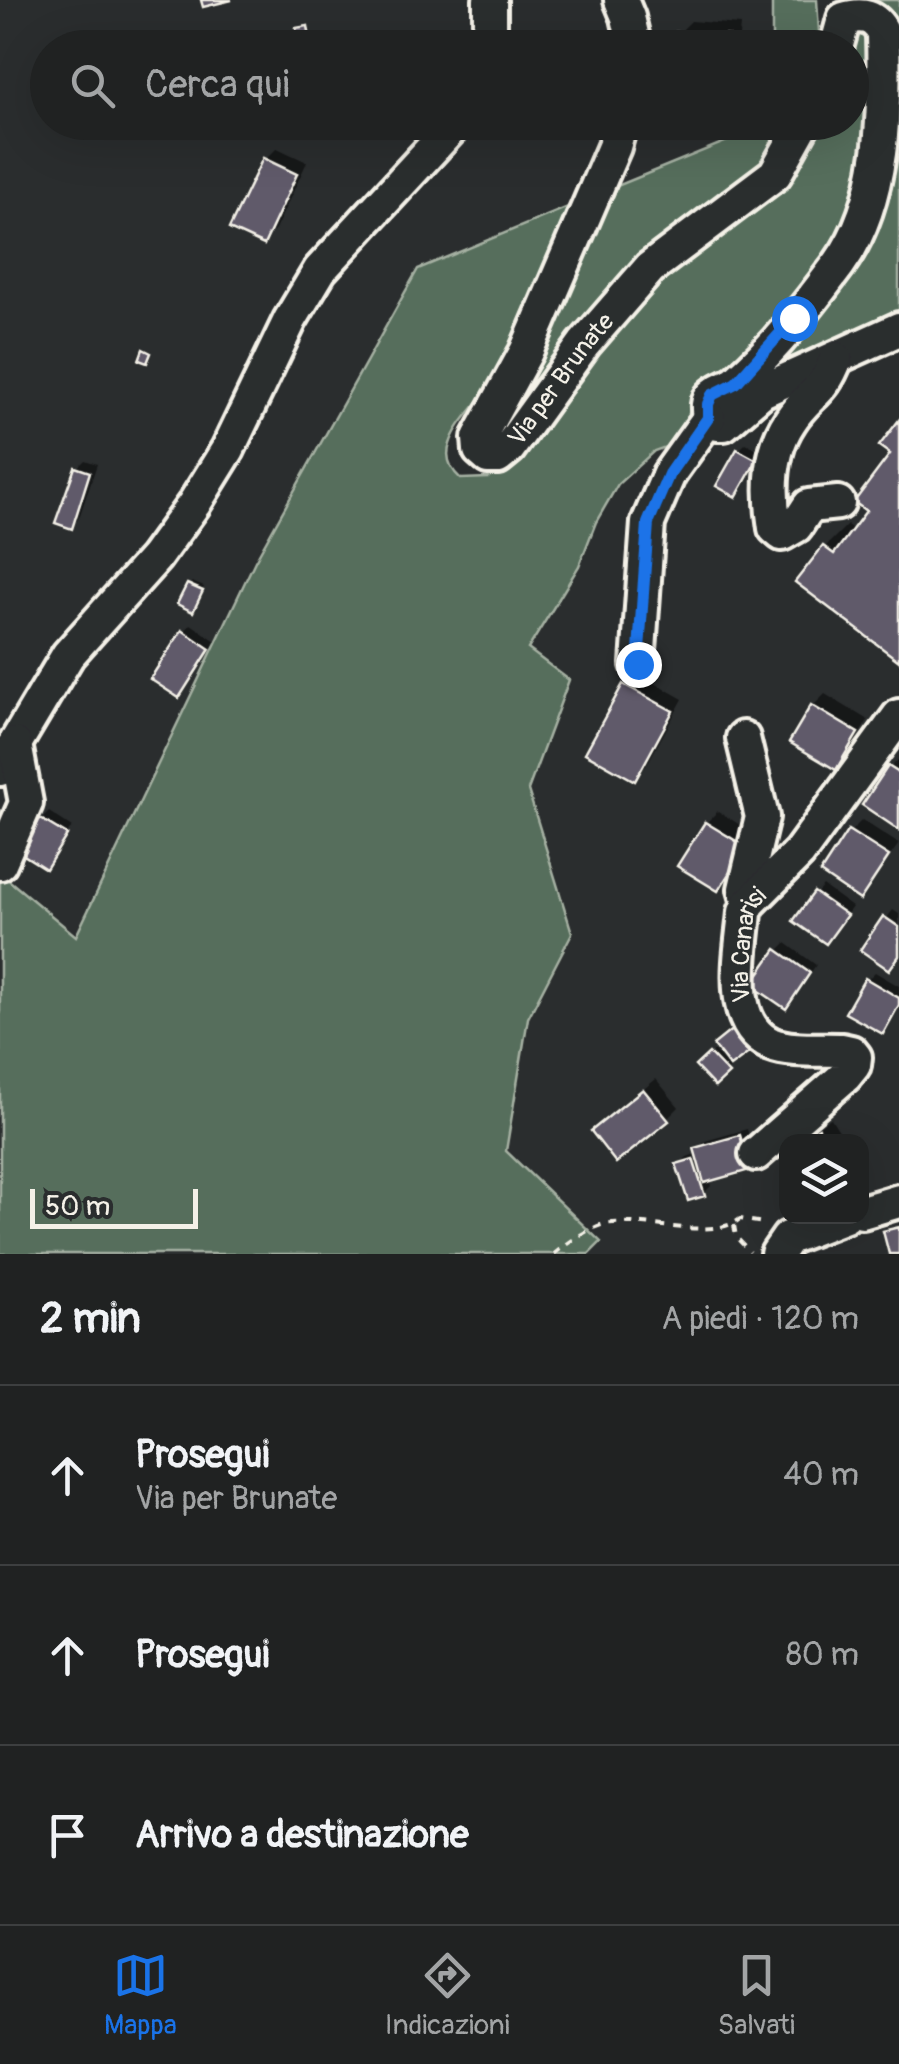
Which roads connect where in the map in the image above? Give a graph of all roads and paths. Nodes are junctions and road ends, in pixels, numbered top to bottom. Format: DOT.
graph roads {
  1 [pos="490,0"];
  2 [pos="620,0"];
  3 [pos="490,30"];
  4 [pos="631,30"];
  5 [pos="841,30"];
  6 [pos="440,140"];
  7 [pos="616,140"];
  8 [pos="794,140"];
  9 [pos="899,329"];
  10 [pos="836,358"];
  11 [pos="708,418"];
  12 [pos="838,504"];
  13 [pos="638,664"];
  14 [pos="899,716"];
  15 [pos="743,738"];
  16 [pos="7,757"];
  17 [pos="0,863"];
  18 [pos="749,903"];
  19 [pos="756,1154"];
  20 [pos="899,1201"];
  21 [pos="869,1210"];
  22 [pos="734,1224"];
  23 [pos="828,1224"];
  24 [pos="783,1246"];
  25 [pos="554,1254"];
  26 [pos="754,1254"];
  1 -- 3 [label="street"];
  2 -- 4 [label="street"];
  5 -- 11 [label="street"];
  6 -- 16 [label="street"];
  7 -- 8 [label="street, Via per Brunate"];
  9 -- 10 [label="street"];
  10 -- 11 [label="street"];
  10 -- 12 [label="street"];
  11 -- 13 [label="street"];
  14 -- 18 [label="street, Via Canarisi"];
  15 -- 18 [label="street"];
  16 -- 17 [label="street"];
  18 -- 19 [label="street, Via Canarisi"];
  20 -- 21 [label="street"];
  22 -- 24 [label="path"];
  22 -- 25 [label="path"];
  22 -- 26 [label="path"];
  23 -- 24 [label="street"];
}
